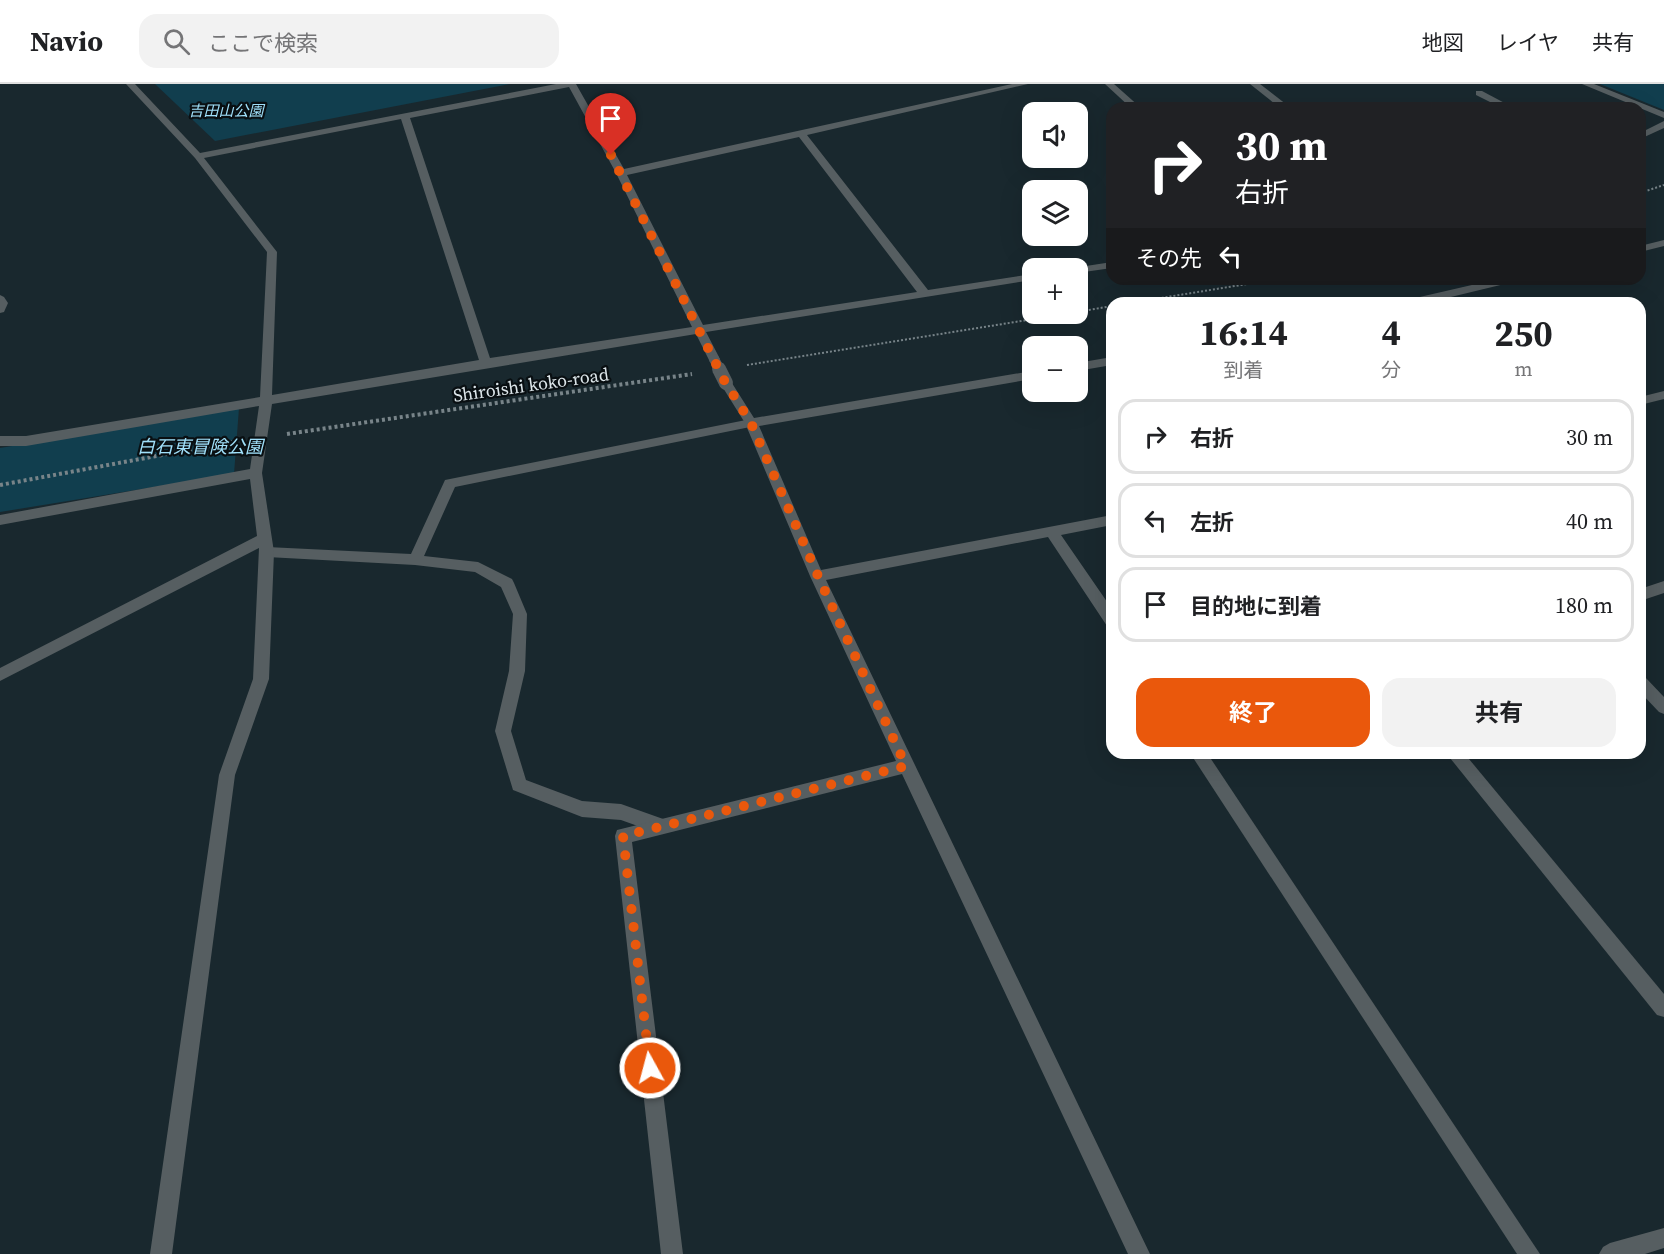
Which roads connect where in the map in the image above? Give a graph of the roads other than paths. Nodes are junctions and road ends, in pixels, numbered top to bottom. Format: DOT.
graph roads {
  1 [pos="130,84"];
  2 [pos="571,84"];
  3 [pos="1024,84"];
  4 [pos="1108,84"];
  5 [pos="1254,84"];
  6 [pos="1586,84"];
  7 [pos="1479,93"];
  8 [pos="1129,102"];
  9 [pos="1278,102"];
  10 [pos="1497,102"];
  11 [pos="1631,102"];
  12 [pos="1646,108"];
  13 [pos="1664,115"];
  14 [pos="405,116"];
  15 [pos="1664,124"];
  16 [pos="1646,133"];
  17 [pos="802,134"];
  18 [pos="198,156"];
  19 [pos="621,173"];
  20 [pos="1664,243"];
  21 [pos="1646,248"];
  22 [pos="1106,266"];
  23 [pos="1088,268"];
  24 [pos="1022,279"];
  25 [pos="1488,285"];
  26 [pos="925,294"];
  27 [pos="1436,297"];
  28 [pos="0,299"];
  29 [pos="0,309"];
  30 [pos="700,331"];
  31 [pos="1106,362"];
  32 [pos="486,363"];
  33 [pos="1088,365"];
  34 [pos="1022,377"];
  35 [pos="1664,395"];
  36 [pos="266,399"];
  37 [pos="1646,400"];
  38 [pos="751,423"];
  39 [pos="0,441"];
  40 [pos="256,473"];
  41 [pos="0,520"];
  42 [pos="1106,521"];
  43 [pos="1052,532"];
  44 [pos="266,545"];
  45 [pos="415,560"];
  46 [pos="818,576"];
  47 [pos="1664,587"];
  48 [pos="1646,593"];
  49 [pos="1106,613"];
  50 [pos="0,675"];
  51 [pos="1646,688"];
  52 [pos="1664,707"];
  53 [pos="1202,759"];
  54 [pos="1459,759"];
  55 [pos="906,766"];
  56 [pos="660,826"];
  57 [pos="1664,1008"];
  58 [pos="1664,1238"];
  59 [pos="161,1254"];
  60 [pos="672,1254"];
  61 [pos="1139,1254"];
  62 [pos="1529,1254"];
  63 [pos="1610,1254"];
  1 -- 18 [label="street"];
  2 -- 14 [label="street"];
  2 -- 19 [label="street"];
  3 -- 17 [label="street"];
  4 -- 8 [label="street"];
  5 -- 9 [label="street"];
  6 -- 11 [label="street"];
  7 -- 10 [label="street"];
  12 -- 13 [label="street"];
  14 -- 18 [label="street"];
  14 -- 32 [label="street"];
  15 -- 16 [label="street"];
  17 -- 19 [label="street"];
  17 -- 26 [label="street"];
  18 -- 36 [label="street"];
  19 -- 30 [label="street"];
  20 -- 21 [label="street"];
  22 -- 23 [label="street"];
  24 -- 26 [label="street"];
  25 -- 27 [label="street"];
  26 -- 30 [label="street"];
  28 -- 29 [label="street"];
  30 -- 32 [label="street"];
  30 -- 38 [label="street, bridge"];
  31 -- 33 [label="street"];
  32 -- 36 [label="street"];
  34 -- 38 [label="street"];
  35 -- 37 [label="street"];
  36 -- 39 [label="street"];
  36 -- 40 [label="street"];
  38 -- 45 [label="street"];
  38 -- 46 [label="street"];
  40 -- 41 [label="street"];
  40 -- 44 [label="street"];
  42 -- 43 [label="street"];
  43 -- 46 [label="street"];
  43 -- 49 [label="street"];
  44 -- 45 [label="street"];
  44 -- 50 [label="street"];
  44 -- 59 [label="street"];
  45 -- 56 [label="street"];
  46 -- 55 [label="street"];
  47 -- 48 [label="street"];
  51 -- 52 [label="street"];
  53 -- 62 [label="street"];
  54 -- 57 [label="street"];
  55 -- 56 [label="street"];
  55 -- 61 [label="street"];
  56 -- 60 [label="street"];
  58 -- 63 [label="street"];
}
